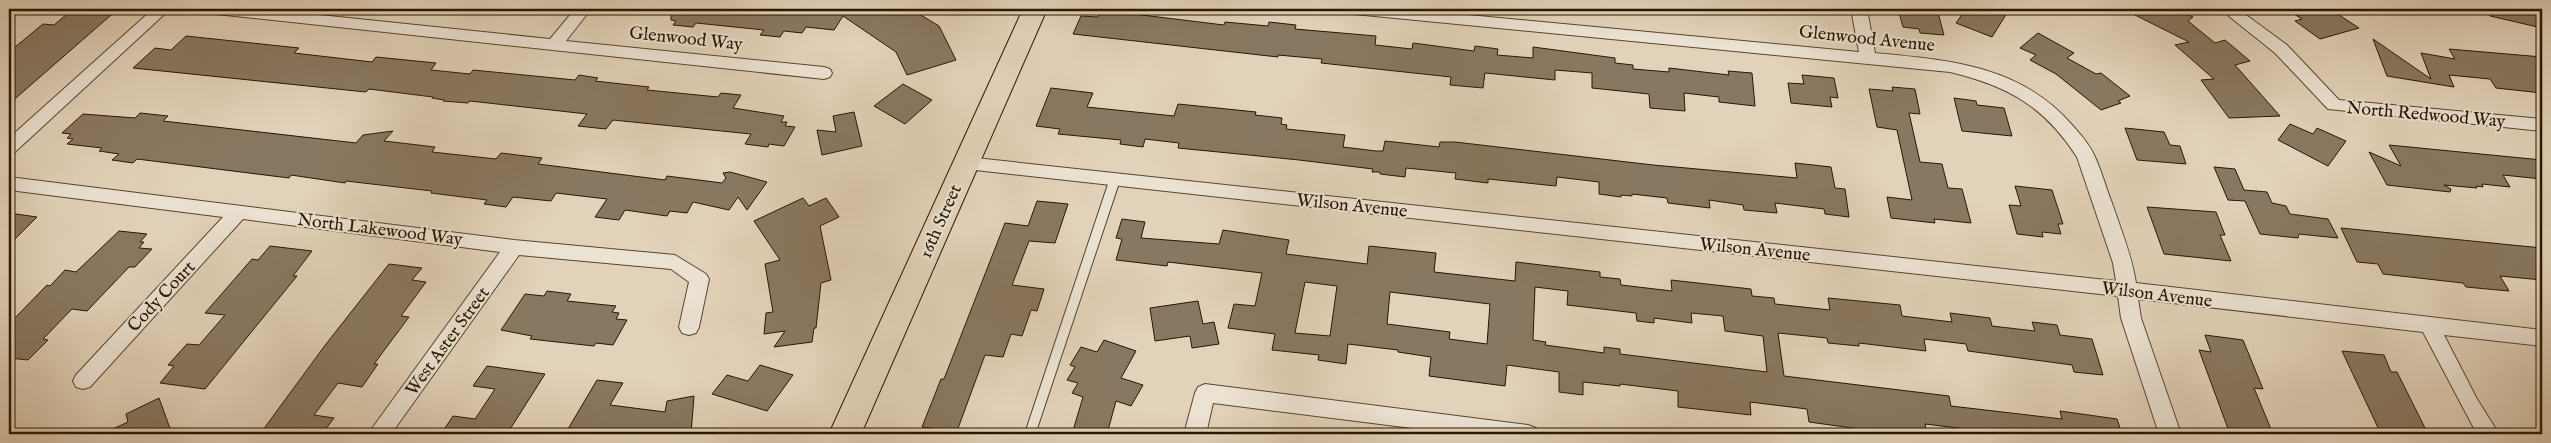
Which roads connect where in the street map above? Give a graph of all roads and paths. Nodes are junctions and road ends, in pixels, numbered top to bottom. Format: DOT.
graph roads {
  1 [pos="162,9"];
  2 [pos="216,9"];
  3 [pos="582,9"];
  4 [pos="1035,9"];
  5 [pos="1354,9"];
  6 [pos="1859,9"];
  7 [pos="2228,9"];
  8 [pos="554,44"];
  9 [pos="1868,58"];
  10 [pos="824,73"];
  11 [pos="2014,88"];
  12 [pos="2542,125"];
  13 [pos="9,148"];
  14 [pos="966,163"];
  15 [pos="1115,179"];
  16 [pos="9,182"];
  17 [pos="240,211"];
  18 [pos="514,247"];
  19 [pos="2128,290"];
  20 [pos="2430,326"];
  21 [pos="689,327"];
  22 [pos="2542,338"];
  23 [pos="83,381"];
  24 [pos="379,434"];
  25 [pos="845,434"];
  26 [pos="1030,434"];
  27 [pos="1195,434"];
  28 [pos="1528,434"];
  29 [pos="2170,434"];
  30 [pos="2488,434"];
  1 -- 13 [label="street"];
  2 -- 8 [label="street, Glenwood Way"];
  3 -- 8 [label="street"];
  4 -- 14 [label="main road, 16th Street"];
  5 -- 9 [label="street, Glenwood Avenue"];
  6 -- 9 [label="street"];
  7 -- 12 [label="street, North Redwood Way"];
  8 -- 10 [label="street, Glenwood Way"];
  9 -- 11 [label="street, Glenwood Avenue"];
  11 -- 19 [label="street"];
  14 -- 15 [label="street, Wilson Avenue"];
  14 -- 25 [label="main road, 16th Street"];
  15 -- 19 [label="street, Wilson Avenue"];
  15 -- 26 [label="lane"];
  16 -- 17 [label="street, North Lakewood Way"];
  17 -- 18 [label="street, North Lakewood Way"];
  17 -- 23 [label="street, Cody Court"];
  18 -- 21 [label="street, North Lakewood Way"];
  18 -- 24 [label="street, West Aster Street"];
  19 -- 20 [label="street, Wilson Avenue"];
  19 -- 29 [label="street"];
  20 -- 22 [label="street, Wilson Avenue"];
  20 -- 30 [label="street"];
  27 -- 28 [label="street"];
}
